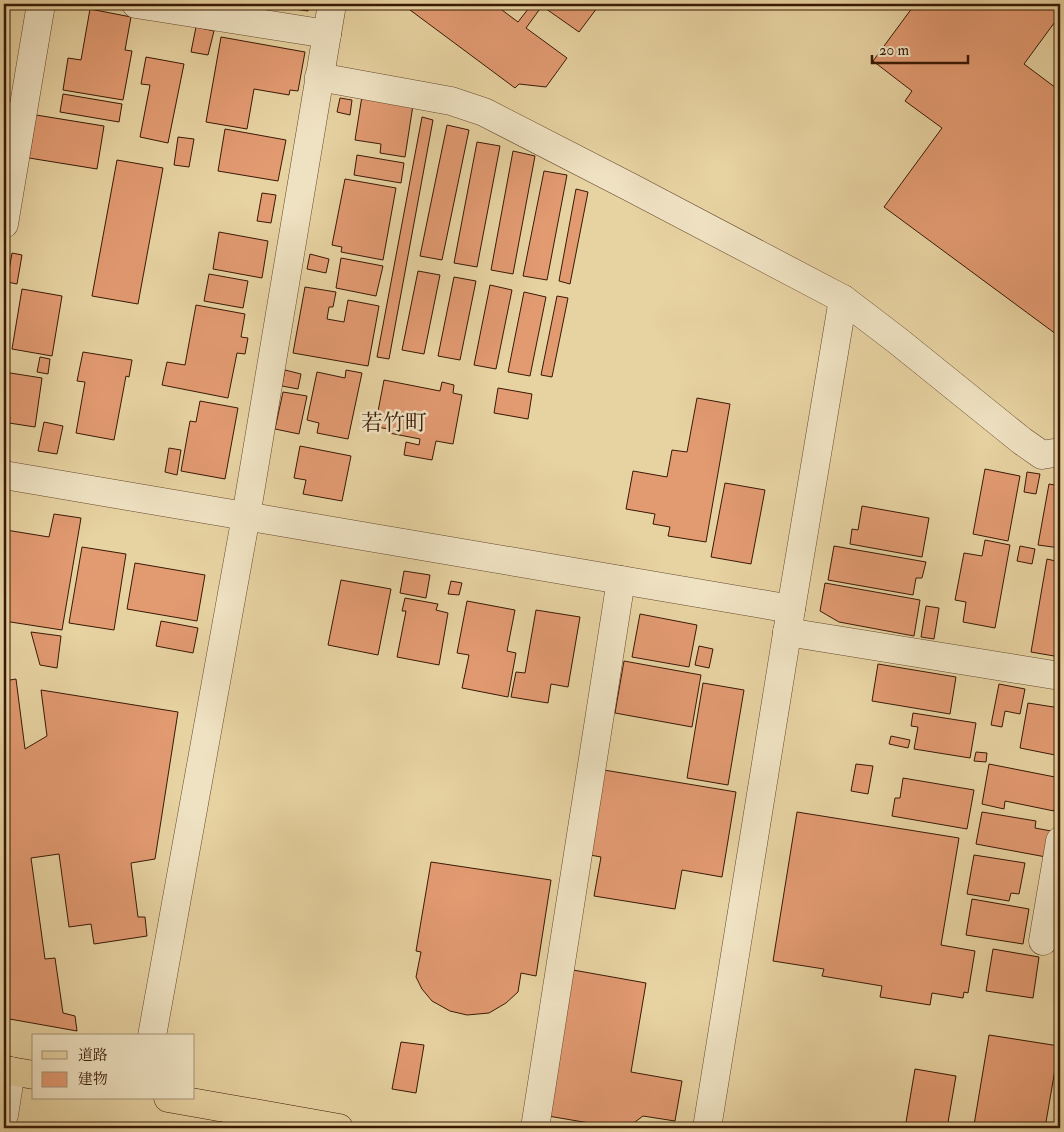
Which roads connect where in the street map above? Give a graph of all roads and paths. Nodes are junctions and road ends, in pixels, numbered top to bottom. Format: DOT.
graph roads {
  1 [pos="41,4"];
  2 [pos="136,4"];
  3 [pos="332,4"];
  4 [pos="327,34"];
  5 [pos="319,77"];
  6 [pos="4,224"];
  7 [pos="843,299"];
  8 [pos="1060,452"];
  9 [pos="4,475"];
  10 [pos="246,516"];
  11 [pos="621,580"];
  12 [pos="789,621"];
  13 [pos="1060,676"];
  14 [pos="1060,841"];
  15 [pos="1043,941"];
  16 [pos="152,1034"];
  17 [pos="16,1072"];
  18 [pos="179,1100"];
  19 [pos="4,1115"];
  20 [pos="338,1128"];
  21 [pos="535,1128"];
  22 [pos="707,1128"];
  1 -- 6 [label="street"];
  2 -- 4 [label="street"];
  3 -- 4 [label="street"];
  4 -- 5 [label="street"];
  5 -- 7 [label="street"];
  5 -- 10 [label="street"];
  7 -- 8 [label="street"];
  7 -- 12 [label="street"];
  9 -- 10 [label="street"];
  10 -- 11 [label="street"];
  10 -- 16 [label="street"];
  11 -- 12 [label="street"];
  11 -- 21 [label="street"];
  12 -- 13 [label="street"];
  12 -- 22 [label="street"];
  14 -- 15 [label="street"];
  17 -- 19 [label="street"];
  18 -- 20 [label="main road"];
}
